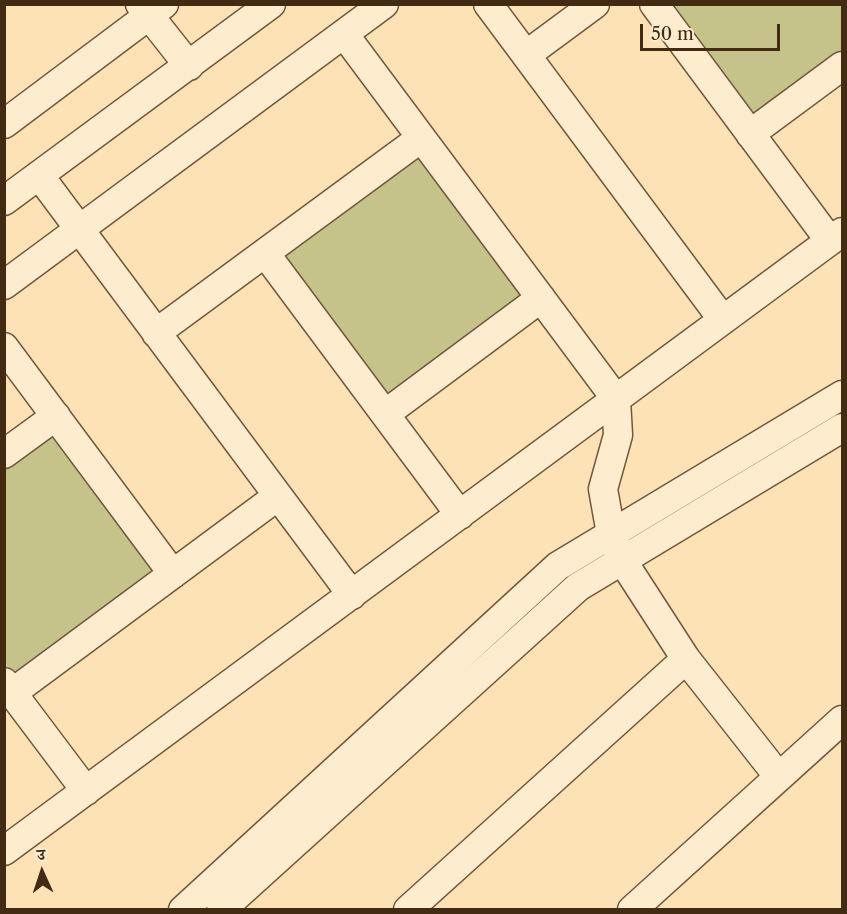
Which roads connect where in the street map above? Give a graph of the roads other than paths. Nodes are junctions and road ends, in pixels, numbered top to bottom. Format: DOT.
graph roads {
  1 [pos="271,4"];
  2 [pos="384,4"];
  3 [pos="488,4"];
  4 [pos="595,4"];
  5 [pos="654,4"];
  6 [pos="151,8"];
  7 [pos="344,34"];
  8 [pos="526,55"];
  9 [pos="189,66"];
  10 [pos="843,66"];
  11 [pos="4,124"];
  12 [pos="750,134"];
  13 [pos="422,138"];
  14 [pos="39,175"];
  15 [pos="4,201"];
  16 [pos="79,229"];
  17 [pos="836,236"];
  18 [pos="265,253"];
  19 [pos="4,285"];
  20 [pos="541,298"];
  21 [pos="723,320"];
  22 [pos="156,333"];
  23 [pos="4,347"];
  24 [pos="843,395"];
  25 [pos="616,399"];
  26 [pos="385,414"];
  27 [pos="56,416"];
  28 [pos="843,428"];
  29 [pos="4,454"];
  30 [pos="278,496"];
  31 [pos="460,515"];
  32 [pos="611,534"];
  33 [pos="622,560"];
  34 [pos="173,574"];
  35 [pos="352,595"];
  36 [pos="686,659"];
  37 [pos="8,688"];
  38 [pos="843,720"];
  39 [pos="779,777"];
  40 [pos="86,791"];
  41 [pos="4,850"];
  42 [pos="183,909"];
  43 [pos="221,909"];
  44 [pos="408,909"];
  45 [pos="632,909"];
  1 -- 9 [label="street"];
  2 -- 7 [label="street"];
  3 -- 8 [label="street"];
  4 -- 8 [label="street"];
  5 -- 12 [label="street"];
  6 -- 9 [label="street"];
  6 -- 11 [label="street"];
  7 -- 13 [label="street"];
  7 -- 16 [label="street"];
  8 -- 21 [label="street"];
  9 -- 14 [label="street"];
  10 -- 12 [label="street"];
  12 -- 17 [label="street"];
  13 -- 18 [label="street"];
  13 -- 20 [label="street"];
  14 -- 15 [label="street"];
  14 -- 16 [label="street"];
  16 -- 19 [label="street"];
  16 -- 22 [label="street"];
  17 -- 21 [label="street"];
  18 -- 22 [label="street"];
  18 -- 26 [label="street"];
  20 -- 25 [label="street"];
  20 -- 26 [label="street"];
  21 -- 25 [label="street"];
  22 -- 30 [label="street"];
  23 -- 27 [label="street"];
  24 -- 32 [label="street"];
  25 -- 31 [label="street"];
  25 -- 32 [label="street"];
  26 -- 31 [label="street"];
  27 -- 29 [label="street"];
  27 -- 34 [label="street"];
  28 -- 33 [label="street"];
  30 -- 34 [label="street"];
  30 -- 35 [label="street"];
  31 -- 35 [label="street"];
  32 -- 33 [label="street"];
  32 -- 42 [label="street"];
  33 -- 36 [label="street"];
  33 -- 43 [label="street"];
  34 -- 37 [label="street"];
  35 -- 40 [label="street"];
  36 -- 39 [label="street"];
  36 -- 44 [label="street"];
  37 -- 40 [label="street"];
  38 -- 39 [label="street"];
  39 -- 45 [label="street"];
  40 -- 41 [label="street"];
}
